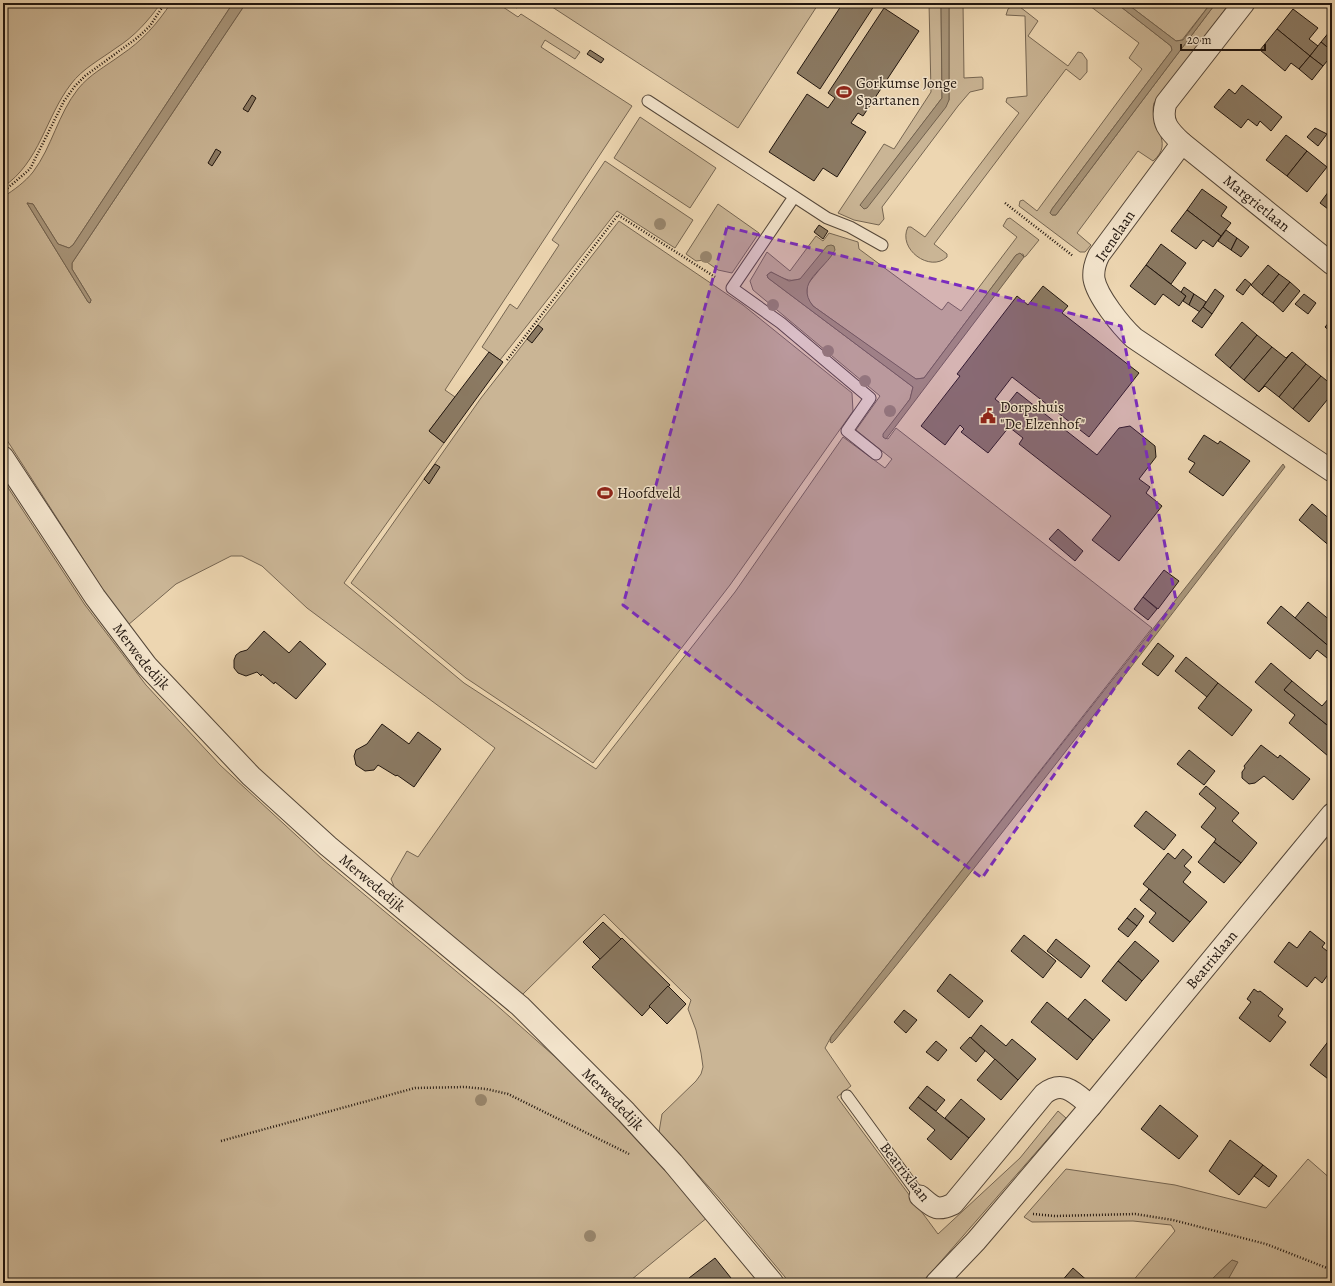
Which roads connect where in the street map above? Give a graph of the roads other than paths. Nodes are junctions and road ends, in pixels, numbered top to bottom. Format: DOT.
graph roads {
  1 [pos="1244,3"];
  2 [pos="648,101"];
  3 [pos="1182,143"];
  4 [pos="794,197"];
  5 [pos="882,245"];
  6 [pos="1332,264"];
  7 [pos="876,454"];
  8 [pos="3,457"];
  9 [pos="1332,471"];
  10 [pos="1332,814"];
  11 [pos="847,1096"];
  12 [pos="1091,1106"];
  13 [pos="920,1196"];
  14 [pos="774,1283"];
  15 [pos="936,1283"];
  1 -- 3 [label="street"];
  2 -- 4 [label="lane"];
  3 -- 6 [label="street, Margrietlaan"];
  3 -- 9 [label="street, Irenelaan"];
  4 -- 5 [label="lane"];
  4 -- 7 [label="lane"];
  8 -- 14 [label="street, Merwededijk"];
  10 -- 12 [label="street, Beatrixlaan"];
  11 -- 13 [label="lane, Beatrixlaan"];
  12 -- 13 [label="street, Beatrixlaan"];
  12 -- 15 [label="street, Beatrixlaan"];
}
